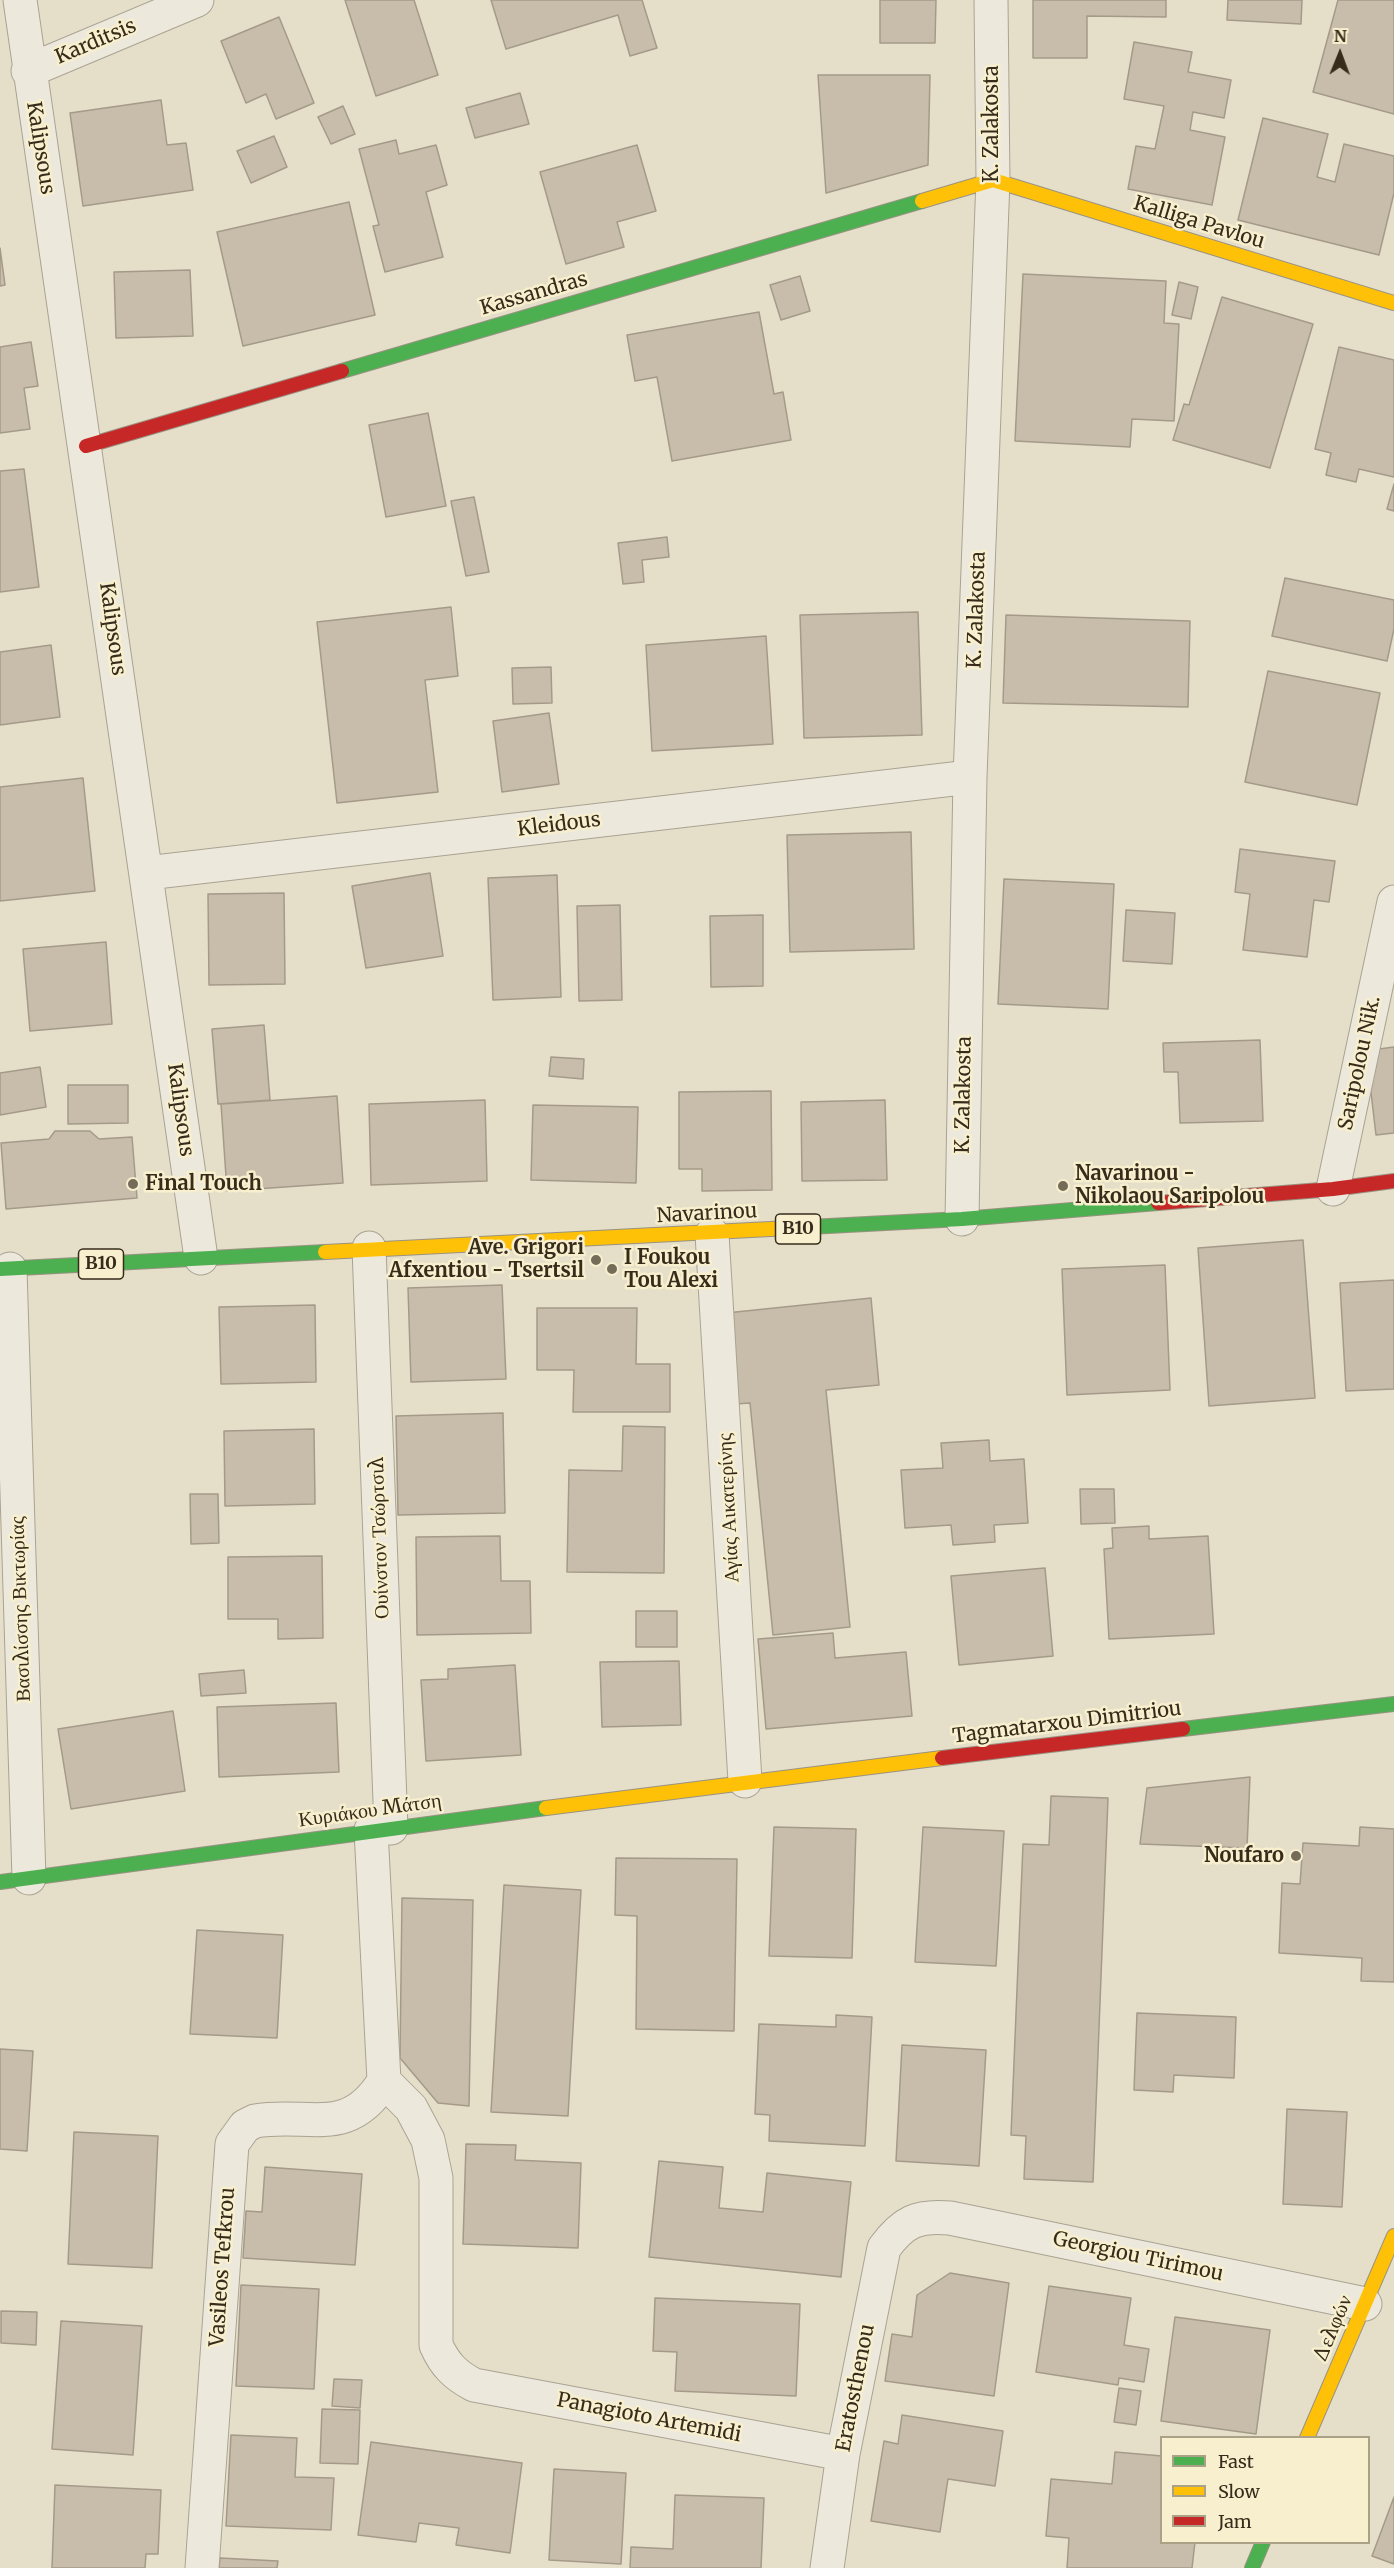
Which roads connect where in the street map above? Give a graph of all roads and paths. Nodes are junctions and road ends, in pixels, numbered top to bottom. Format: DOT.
graph roads {
  1 [pos="20,0"];
  2 [pos="196,0"];
  3 [pos="991,0"];
  4 [pos="28,71"];
  5 [pos="993,180"];
  6 [pos="1394,303"];
  7 [pos="86,446"];
  8 [pos="970,777"];
  9 [pos="147,873"];
  10 [pos="1394,902"];
  11 [pos="1394,1181"];
  12 [pos="1333,1189"];
  13 [pos="962,1219"];
  14 [pos="712,1234"];
  15 [pos="369,1248"];
  16 [pos="201,1258"];
  17 [pos="5,1269"];
  18 [pos="1394,1704"];
  19 [pos="745,1781"];
  20 [pos="381,1829"];
  21 [pos="15,1880"];
  22 [pos="384,2081"];
  23 [pos="911,2221"];
  24 [pos="1394,2236"];
  25 [pos="1365,2304"];
  26 [pos="1309,2436"];
  27 [pos="843,2454"];
  28 [pos="1262,2544"];
  29 [pos="202,2568"];
  30 [pos="827,2568"];
  31 [pos="1252,2568"];
  1 -- 4 [label="street, Kalipsous"];
  2 -- 4 [label="street, Karditsis"];
  3 -- 5 [label="street, K. Zalakosta"];
  4 -- 7 [label="street, Kalipsous"];
  5 -- 6 [label="main road, Kalliga Pavlou"];
  5 -- 7 [label="main road, Kassandras"];
  5 -- 8 [label="street, K. Zalakosta"];
  7 -- 9 [label="street, Kalipsous"];
  8 -- 9 [label="street, Kleidous"];
  8 -- 13 [label="street, K. Zalakosta"];
  9 -- 16 [label="street, Kalipsous"];
  10 -- 12 [label="street, Saripolou Nik."];
  11 -- 12 [label="main road, Navarinou / B10"];
  12 -- 13 [label="main road, Navarinou / B10"];
  13 -- 14 [label="main road, Navarinou / B10"];
  14 -- 15 [label="main road, Navarinou / B10"];
  14 -- 19 [label="street, Αγίας Αικατερίνης"];
  15 -- 16 [label="main road, Navarinou / B10"];
  15 -- 20 [label="street, Ουίνστον Τσώρτσιλ"];
  16 -- 17 [label="main road, B10"];
  17 -- 21 [label="street, Βασιλίσσης Βικτωρίας"];
  18 -- 19 [label="main road, Tagmatarxou Dimitriou"];
  19 -- 20 [label="main road, Κυριάκου Μάτση"];
  20 -- 21 [label="main road, Κυριάκου Μάτση"];
  20 -- 22 [label="street"];
  22 -- 27 [label="street, Panagioto Artemidi"];
  22 -- 29 [label="street, Vasileos Tefkrou"];
  23 -- 25 [label="street, Georgiou Tirimou"];
  23 -- 27 [label="street, Eratosthenou"];
  24 -- 25 [label="main road, Δελφών"];
  25 -- 26 [label="main road, Δελφών"];
  27 -- 30 [label="street, Eratosthenou"];
  28 -- 31 [label="main road"];
}
